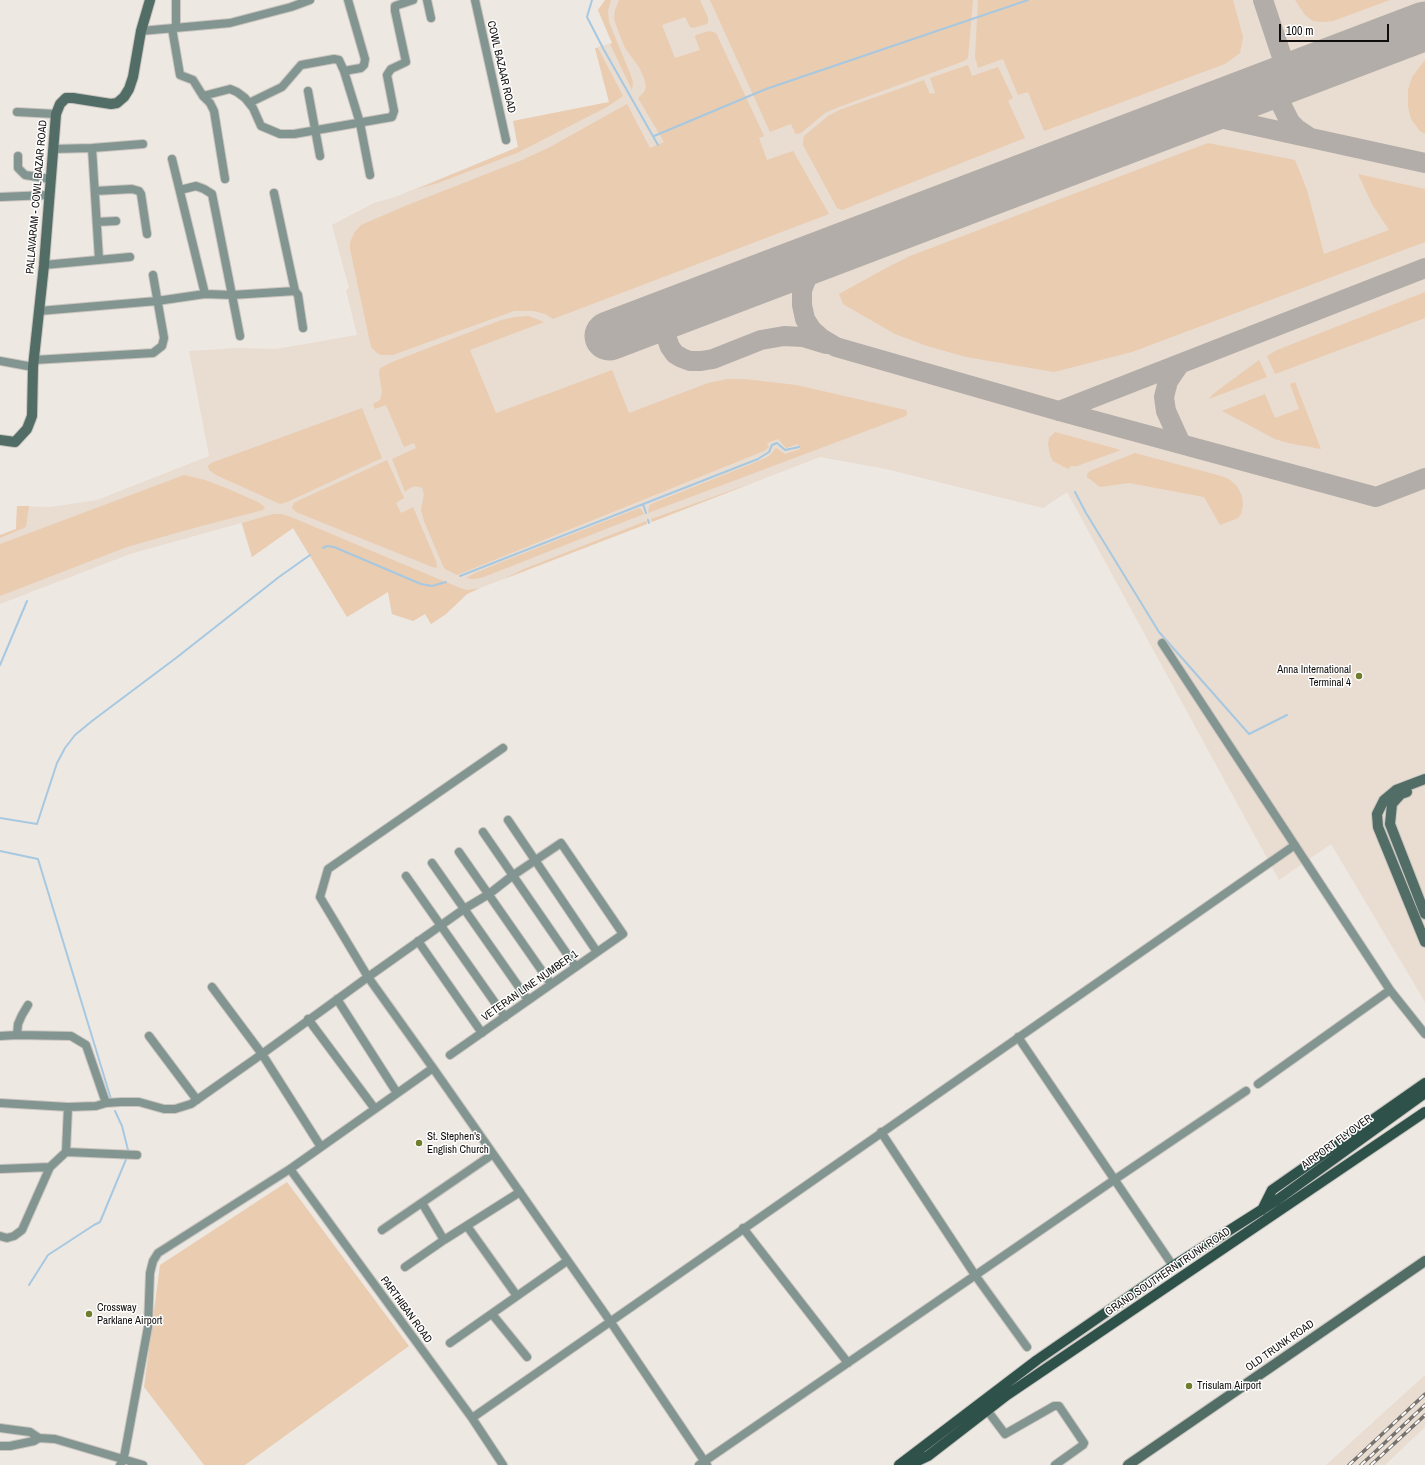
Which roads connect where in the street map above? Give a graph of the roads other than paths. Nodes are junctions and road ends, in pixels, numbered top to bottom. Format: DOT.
graph roads {
  1 [pos="150,0"];
  2 [pos="176,0"];
  3 [pos="310,0"];
  4 [pos="348,0"];
  5 [pos="412,0"];
  6 [pos="427,0"];
  7 [pos="475,0"];
  8 [pos="431,18"];
  9 [pos="174,28"];
  10 [pos="141,31"];
  11 [pos="344,71"];
  12 [pos="308,91"];
  13 [pos="203,96"];
  14 [pos="249,103"];
  15 [pos="17,112"];
  16 [pos="56,114"];
  17 [pos="360,123"];
  18 [pos="315,131"];
  19 [pos="506,140"];
  20 [pos="143,144"];
  21 [pos="92,148"];
  22 [pos="53,149"];
  23 [pos="18,156"];
  24 [pos="320,156"];
  25 [pos="172,159"];
  26 [pos="370,175"];
  27 [pos="50,179"];
  28 [pos="225,179"];
  29 [pos="180,190"];
  30 [pos="95,191"];
  31 [pos="274,194"];
  32 [pos="48,195"];
  33 [pos="0,197"];
  34 [pos="116,221"];
  35 [pos="97,222"];
  36 [pos="147,234"];
  37 [pos="130,257"];
  38 [pos="99,259"];
  39 [pos="44,265"];
  40 [pos="154,275"];
  41 [pos="295,292"];
  42 [pos="205,294"];
  43 [pos="232,295"];
  44 [pos="157,301"];
  45 [pos="39,311"];
  46 [pos="303,328"];
  47 [pos="240,336"];
  48 [pos="0,361"];
  49 [pos="34,363"];
  50 [pos="0,440"];
  51 [pos="1162,643"];
  52 [pos="503,748"];
  53 [pos="1425,779"];
  54 [pos="1425,785"];
  55 [pos="508,820"];
  56 [pos="483,832"];
  57 [pos="1295,845"];
  58 [pos="459,852"];
  59 [pos="536,860"];
  60 [pos="432,863"];
  61 [pos="406,876"];
  62 [pos="512,876"];
  63 [pos="489,894"];
  64 [pos="464,909"];
  65 [pos="1425,914"];
  66 [pos="441,926"];
  67 [pos="418,941"];
  68 [pos="1425,942"];
  69 [pos="597,952"];
  70 [pos="576,967"];
  71 [pos="368,976"];
  72 [pos="552,984"];
  73 [pos="212,987"];
  74 [pos="1390,990"];
  75 [pos="337,999"];
  76 [pos="528,1000"];
  77 [pos="28,1005"];
  78 [pos="504,1017"];
  79 [pos="308,1019"];
  80 [pos="482,1033"];
  81 [pos="17,1034"];
  82 [pos="1425,1034"];
  83 [pos="0,1036"];
  84 [pos="149,1036"];
  85 [pos="1018,1037"];
  86 [pos="262,1054"];
  87 [pos="450,1055"];
  88 [pos="433,1068"];
  89 [pos="1425,1083"];
  90 [pos="1258,1084"];
  91 [pos="1246,1091"];
  92 [pos="397,1093"];
  93 [pos="1425,1093"];
  94 [pos="197,1100"];
  95 [pos="0,1103"];
  96 [pos="106,1103"];
  97 [pos="68,1107"];
  98 [pos="375,1109"];
  99 [pos="1425,1112"];
  100 [pos="881,1132"];
  101 [pos="321,1147"];
  102 [pos="66,1152"];
  103 [pos="493,1154"];
  104 [pos="137,1155"];
  105 [pos="50,1167"];
  106 [pos="0,1169"];
  107 [pos="290,1169"];
  108 [pos="1114,1180"];
  109 [pos="520,1192"];
  110 [pos="422,1203"];
  111 [pos="1262,1210"];
  112 [pos="467,1226"];
  113 [pos="743,1228"];
  114 [pos="382,1230"];
  115 [pos="0,1236"];
  116 [pos="444,1240"];
  117 [pos="568,1261"];
  118 [pos="1425,1261"];
  119 [pos="1173,1266"];
  120 [pos="404,1267"];
  121 [pos="976,1275"];
  122 [pos="517,1296"];
  123 [pos="492,1314"];
  124 [pos="610,1321"];
  125 [pos="450,1343"];
  126 [pos="1027,1347"];
  127 [pos="527,1358"];
  128 [pos="848,1363"];
  129 [pos="987,1410"];
  130 [pos="472,1418"];
  131 [pos="0,1428"];
  132 [pos="39,1438"];
  133 [pos="0,1446"];
  134 [pos="928,1456"];
  135 [pos="122,1463"];
  136 [pos="703,1464"];
  137 [pos="143,1465"];
  138 [pos="503,1465"];
  139 [pos="898,1465"];
  140 [pos="909,1465"];
  141 [pos="917,1465"];
  142 [pos="1055,1465"];
  143 [pos="1128,1465"];
  1 -- 10 [label="street, PALLAVARAM - COWL BAZAR ROAD"];
  2 -- 9 [label="street"];
  3 -- 9 [label="street"];
  4 -- 11 [label="street"];
  5 -- 17 [label="street"];
  6 -- 8 [label="street"];
  7 -- 19 [label="street, COWL BAZAAR ROAD"];
  9 -- 10 [label="street"];
  9 -- 13 [label="street"];
  10 -- 16 [label="street, PALLAVARAM - COWL BAZAR ROAD"];
  11 -- 14 [label="street"];
  11 -- 17 [label="street"];
  12 -- 18 [label="street"];
  13 -- 14 [label="street"];
  13 -- 28 [label="street"];
  14 -- 18 [label="street"];
  15 -- 16 [label="street"];
  16 -- 22 [label="street, PALLAVARAM - COWL BAZAR ROAD"];
  17 -- 18 [label="street"];
  17 -- 26 [label="street"];
  18 -- 24 [label="street"];
  20 -- 21 [label="street"];
  21 -- 22 [label="street"];
  21 -- 30 [label="street"];
  22 -- 27 [label="street, PALLAVARAM - COWL BAZAR ROAD"];
  23 -- 27 [label="street"];
  25 -- 29 [label="street"];
  27 -- 32 [label="street, PALLAVARAM - COWL BAZAR ROAD"];
  29 -- 42 [label="street"];
  29 -- 43 [label="street"];
  30 -- 35 [label="street"];
  30 -- 36 [label="street"];
  31 -- 41 [label="street"];
  32 -- 33 [label="street"];
  32 -- 39 [label="street, PALLAVARAM - COWL BAZAR ROAD"];
  34 -- 35 [label="street"];
  35 -- 38 [label="street"];
  37 -- 38 [label="street"];
  38 -- 39 [label="street"];
  39 -- 45 [label="street, PALLAVARAM - COWL BAZAR ROAD"];
  40 -- 44 [label="street"];
  41 -- 43 [label="street"];
  41 -- 46 [label="street"];
  42 -- 43 [label="street"];
  42 -- 44 [label="street"];
  43 -- 47 [label="street"];
  44 -- 45 [label="street"];
  44 -- 49 [label="street"];
  45 -- 49 [label="street, PALLAVARAM - COWL BAZAR ROAD"];
  48 -- 49 [label="street"];
  49 -- 50 [label="street, PALLAVARAM - COWL BAZAR ROAD"];
  51 -- 57 [label="street"];
  52 -- 71 [label="street"];
  53 -- 68 [label="street"];
  54 -- 65 [label="street"];
  55 -- 59 [label="street"];
  56 -- 62 [label="street"];
  57 -- 74 [label="street"];
  57 -- 85 [label="street"];
  58 -- 63 [label="street"];
  59 -- 62 [label="street"];
  59 -- 69 [label="street"];
  59 -- 69 [label="street, VETERAN LINE NUMBER 1"];
  60 -- 64 [label="street"];
  61 -- 66 [label="street"];
  62 -- 63 [label="street"];
  62 -- 70 [label="street"];
  63 -- 64 [label="street"];
  63 -- 72 [label="street"];
  64 -- 66 [label="street"];
  64 -- 76 [label="street"];
  66 -- 67 [label="street"];
  66 -- 78 [label="street"];
  67 -- 71 [label="street"];
  67 -- 80 [label="street"];
  69 -- 70 [label="street, VETERAN LINE NUMBER 1"];
  70 -- 72 [label="street, VETERAN LINE NUMBER 1"];
  71 -- 75 [label="street"];
  71 -- 88 [label="street"];
  72 -- 76 [label="street, VETERAN LINE NUMBER 1"];
  73 -- 86 [label="street"];
  74 -- 82 [label="street"];
  74 -- 90 [label="street"];
  75 -- 79 [label="street"];
  75 -- 92 [label="street"];
  76 -- 78 [label="street, VETERAN LINE NUMBER 1"];
  77 -- 81 [label="street"];
  78 -- 80 [label="street, VETERAN LINE NUMBER 1"];
  79 -- 86 [label="street"];
  79 -- 98 [label="street"];
  80 -- 87 [label="street, VETERAN LINE NUMBER 1"];
  81 -- 83 [label="street"];
  81 -- 96 [label="street"];
  84 -- 94 [label="street"];
  85 -- 100 [label="street"];
  85 -- 108 [label="street"];
  86 -- 94 [label="street"];
  86 -- 101 [label="street"];
  88 -- 92 [label="street"];
  88 -- 103 [label="street"];
  89 -- 111 [label="main road"];
  91 -- 108 [label="street"];
  92 -- 98 [label="street"];
  93 -- 111 [label="main road, AIRPORT FLYOVER"];
  94 -- 96 [label="street"];
  95 -- 97 [label="street"];
  96 -- 97 [label="street"];
  97 -- 102 [label="street"];
  98 -- 101 [label="street"];
  99 -- 129 [label="main road, GRAND SOUTHERN TRUNK ROAD"];
  100 -- 113 [label="street"];
  100 -- 121 [label="street"];
  101 -- 107 [label="street"];
  102 -- 104 [label="street"];
  102 -- 105 [label="street"];
  103 -- 109 [label="street"];
  103 -- 110 [label="street"];
  105 -- 106 [label="street"];
  105 -- 115 [label="street"];
  107 -- 130 [label="street, PARTHIBAN ROAD"];
  107 -- 135 [label="street"];
  108 -- 119 [label="street"];
  108 -- 121 [label="street"];
  109 -- 112 [label="street"];
  109 -- 117 [label="street"];
  110 -- 114 [label="street"];
  110 -- 116 [label="street"];
  111 -- 119 [label="main road, GRAND SOUTHERN TRUNK ROAD"];
  112 -- 116 [label="street"];
  112 -- 122 [label="street"];
  113 -- 124 [label="street"];
  113 -- 128 [label="street"];
  116 -- 120 [label="street"];
  117 -- 122 [label="street"];
  117 -- 124 [label="street"];
  118 -- 143 [label="street, OLD TRUNK ROAD"];
  119 -- 139 [label="main road, GRAND SOUTHERN TRUNK ROAD"];
  121 -- 126 [label="street"];
  121 -- 128 [label="street"];
  122 -- 123 [label="street"];
  123 -- 125 [label="street"];
  123 -- 127 [label="street"];
  124 -- 130 [label="street"];
  124 -- 136 [label="street"];
  128 -- 136 [label="street"];
  129 -- 134 [label="main road, GRAND SOUTHERN TRUNK ROAD"];
  129 -- 142 [label="street"];
  130 -- 138 [label="street, PARTHIBAN ROAD"];
  131 -- 132 [label="street"];
  132 -- 133 [label="street"];
  132 -- 135 [label="street"];
  134 -- 140 [label="main road, GRAND SOUTHERN TRUNK ROAD"];
  134 -- 141 [label="street"];
  135 -- 137 [label="street"];
}
